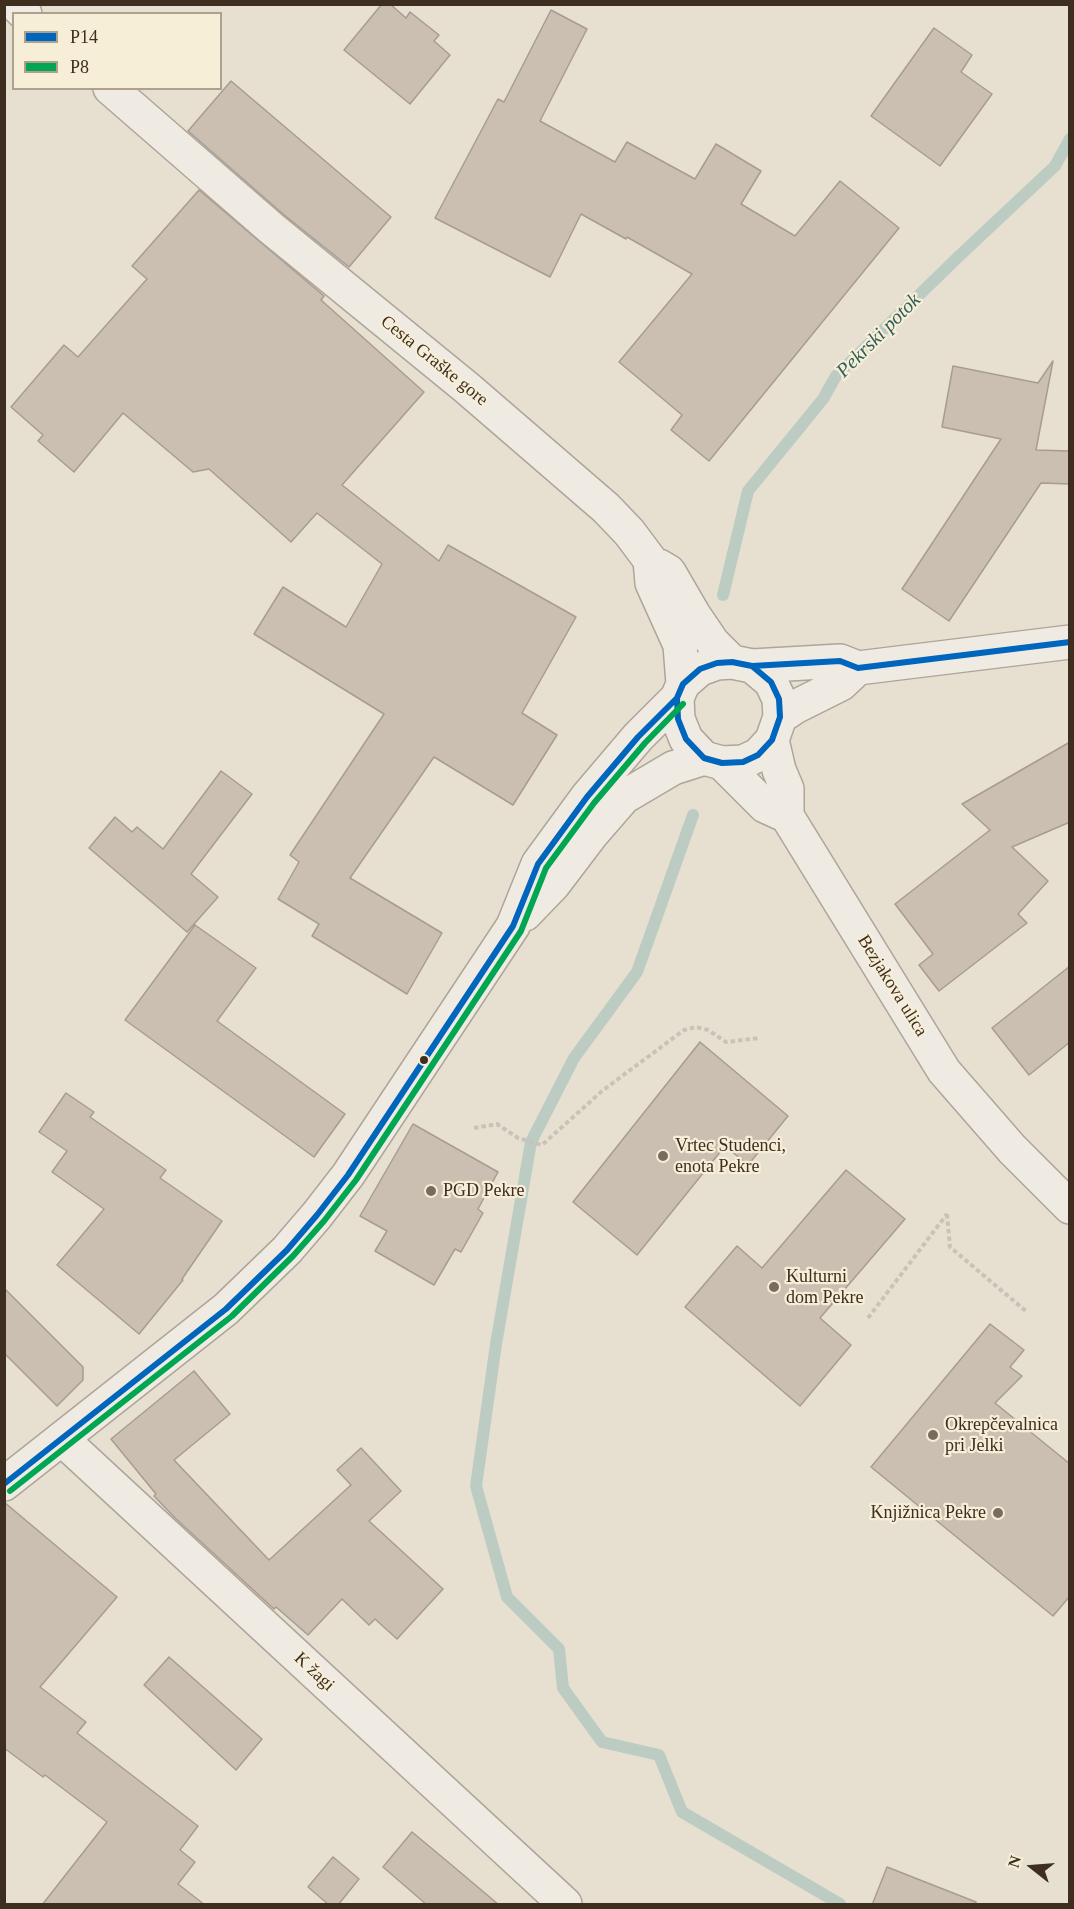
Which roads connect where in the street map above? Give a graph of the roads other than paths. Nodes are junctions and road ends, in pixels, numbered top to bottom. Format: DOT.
graph roads {
  1 [pos="112,90"];
  2 [pos="650,560"];
  3 [pos="1070,642"];
  4 [pos="742,664"];
  5 [pos="858,668"];
  6 [pos="680,691"];
  7 [pos="776,728"];
  8 [pos="713,761"];
  9 [pos="787,816"];
  10 [pos="513,926"];
  11 [pos="1070,1207"];
  12 [pos="63,1440"];
  13 [pos="4,1484"];
  14 [pos="564,1904"];
  1 -- 2 [label="street, Cesta Graške gore"];
  2 -- 4 [label="street"];
  2 -- 6 [label="street, Cesta Graške gore"];
  3 -- 5 [label="street"];
  4 -- 5 [label="street"];
  4 -- 6 [label="street"];
  4 -- 7 [label="street"];
  5 -- 7 [label="street"];
  6 -- 8 [label="street"];
  6 -- 10 [label="street"];
  7 -- 8 [label="street"];
  7 -- 9 [label="street"];
  8 -- 9 [label="street, Bezjakova ulica"];
  8 -- 10 [label="street"];
  9 -- 11 [label="street, Bezjakova ulica"];
  10 -- 12 [label="street"];
  12 -- 13 [label="street"];
  12 -- 14 [label="street, K žagi"];
}
